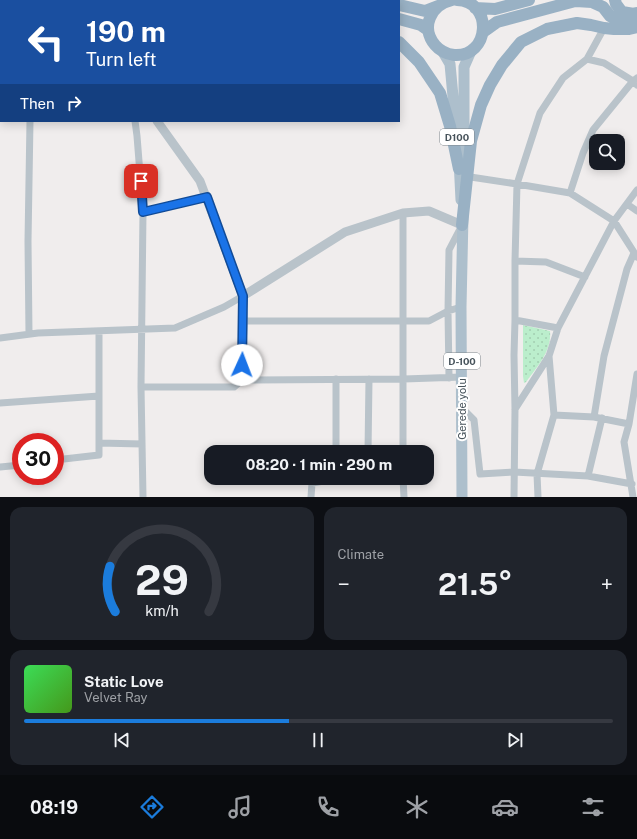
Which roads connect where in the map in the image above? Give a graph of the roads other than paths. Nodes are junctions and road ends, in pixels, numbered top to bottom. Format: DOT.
graph roads {
  1 [pos="452,0"];
  2 [pos="457,0"];
  3 [pos="529,0"];
  4 [pos="577,0"];
  5 [pos="615,0"];
  6 [pos="400,5"];
  7 [pos="438,6"];
  8 [pos="475,8"];
  9 [pos="637,13"];
  10 [pos="400,19"];
  11 [pos="637,26"];
  12 [pos="604,28"];
  13 [pos="428,30"];
  14 [pos="483,32"];
  15 [pos="400,43"];
  16 [pos="470,51"];
  17 [pos="443,52"];
  18 [pos="587,59"];
  19 [pos="636,81"];
  20 [pos="30,122"];
  21 [pos="135,122"];
  22 [pos="158,122"];
  23 [pos="463,175"];
  24 [pos="517,184"];
  25 [pos="637,190"];
  26 [pos="570,193"];
  27 [pos="207,197"];
  28 [pos="627,204"];
  29 [pos="637,211"];
  30 [pos="143,212"];
  31 [pos="403,213"];
  32 [pos="614,221"];
  33 [pos="462,225"];
  34 [pos="636,255"];
  35 [pos="515,261"];
  36 [pos="585,277"];
  37 [pos="243,296"];
  38 [pos="461,307"];
  39 [pos="448,311"];
  40 [pos="515,320"];
  41 [pos="244,321"];
  42 [pos="403,321"];
  43 [pos="558,328"];
  44 [pos="141,330"];
  45 [pos="99,331"];
  46 [pos="29,334"];
  47 [pos="0,338"];
  48 [pos="549,356"];
  49 [pos="637,374"];
  50 [pos="462,377"];
  51 [pos="449,378"];
  52 [pos="336,379"];
  53 [pos="369,379"];
  54 [pos="403,379"];
  55 [pos="242,380"];
  56 [pos="141,387"];
  57 [pos="99,396"];
  58 [pos="0,403"];
  59 [pos="462,408"];
  60 [pos="515,409"];
  61 [pos="554,415"];
  62 [pos="594,417"];
  63 [pos="602,418"];
  64 [pos="629,424"];
  65 [pos="99,444"];
  66 [pos="142,444"];
  67 [pos="336,445"];
  68 [pos="368,445"];
  69 [pos="403,445"];
  70 [pos="64,459"];
  71 [pos="12,466"];
  72 [pos="0,467"];
  73 [pos="514,472"];
  74 [pos="537,474"];
  75 [pos="588,476"];
  76 [pos="632,484"];
  77 [pos="312,485"];
  78 [pos="403,485"];
  79 [pos="142,497"];
  80 [pos="311,497"];
  81 [pos="404,497"];
  82 [pos="462,497"];
  83 [pos="514,497"];
  84 [pos="538,497"];
  85 [pos="633,497"];
  1 -- 7 [label="highway"];
  2 -- 8 [label="highway"];
  3 -- 8 [label="highway"];
  4 -- 11 [label="highway"];
  4 -- 14 [label="highway, D100"];
  5 -- 9 [label="highway"];
  6 -- 7 [label="highway"];
  7 -- 13 [label="highway"];
  8 -- 14 [label="highway"];
  10 -- 13 [label="highway"];
  11 -- 12 [label="highway"];
  12 -- 18 [label="street"];
  12 -- 23 [label="highway"];
  13 -- 17 [label="highway, D100"];
  14 -- 16 [label="highway, D100"];
  15 -- 23 [label="highway"];
  16 -- 17 [label="highway"];
  16 -- 23 [label="main road, D100"];
  17 -- 23 [label="main road, D100"];
  18 -- 19 [label="street"];
  18 -- 24 [label="street"];
  19 -- 26 [label="street"];
  20 -- 46 [label="street"];
  21 -- 30 [label="street"];
  22 -- 27 [label="street"];
  23 -- 24 [label="street"];
  23 -- 33 [label="highway"];
  24 -- 26 [label="street"];
  24 -- 35 [label="street"];
  25 -- 28 [label="street"];
  26 -- 32 [label="street"];
  27 -- 30 [label="street"];
  27 -- 37 [label="street"];
  28 -- 29 [label="street"];
  28 -- 32 [label="street"];
  30 -- 44 [label="street"];
  31 -- 33 [label="street"];
  31 -- 37 [label="street"];
  31 -- 42 [label="street"];
  32 -- 34 [label="street"];
  32 -- 36 [label="street"];
  33 -- 38 [label="main road, Gerede yolu / D-100"];
  33 -- 39 [label="street"];
  34 -- 62 [label="street"];
  35 -- 36 [label="street"];
  35 -- 40 [label="street"];
  36 -- 43 [label="street"];
  37 -- 41 [label="street"];
  37 -- 44 [label="street"];
  38 -- 39 [label="street"];
  38 -- 50 [label="main road, Gerede yolu / D-100"];
  39 -- 42 [label="street"];
  39 -- 51 [label="street"];
  40 -- 43 [label="street"];
  40 -- 60 [label="street"];
  41 -- 42 [label="street"];
  41 -- 55 [label="street"];
  42 -- 54 [label="street"];
  43 -- 48 [label="street"];
  44 -- 45 [label="street"];
  44 -- 56 [label="street"];
  45 -- 46 [label="street"];
  45 -- 57 [label="street"];
  46 -- 47 [label="street"];
  48 -- 60 [label="street"];
  48 -- 61 [label="street"];
  49 -- 64 [label="street"];
  50 -- 51 [label="street"];
  50 -- 59 [label="main road, Gerede yolu / D-100"];
  51 -- 54 [label="street"];
  52 -- 53 [label="street"];
  52 -- 55 [label="street"];
  52 -- 67 [label="street"];
  53 -- 54 [label="street"];
  53 -- 68 [label="street"];
  54 -- 69 [label="street"];
  55 -- 56 [label="street"];
  56 -- 66 [label="street"];
  57 -- 58 [label="street"];
  57 -- 65 [label="street"];
  59 -- 73 [label="street"];
  59 -- 82 [label="main road, Gerede yolu / D-100"];
  60 -- 73 [label="street"];
  61 -- 62 [label="street"];
  61 -- 74 [label="street"];
  62 -- 63 [label="street"];
  63 -- 64 [label="street"];
  63 -- 75 [label="street"];
  64 -- 76 [label="street"];
  65 -- 66 [label="street"];
  65 -- 70 [label="street"];
  66 -- 79 [label="street"];
  71 -- 72 [label="street"];
  73 -- 74 [label="street"];
  73 -- 83 [label="street"];
  74 -- 75 [label="street"];
  74 -- 84 [label="street"];
  75 -- 76 [label="street"];
  76 -- 85 [label="street"];
  77 -- 80 [label="street"];
  78 -- 81 [label="street"];
}
